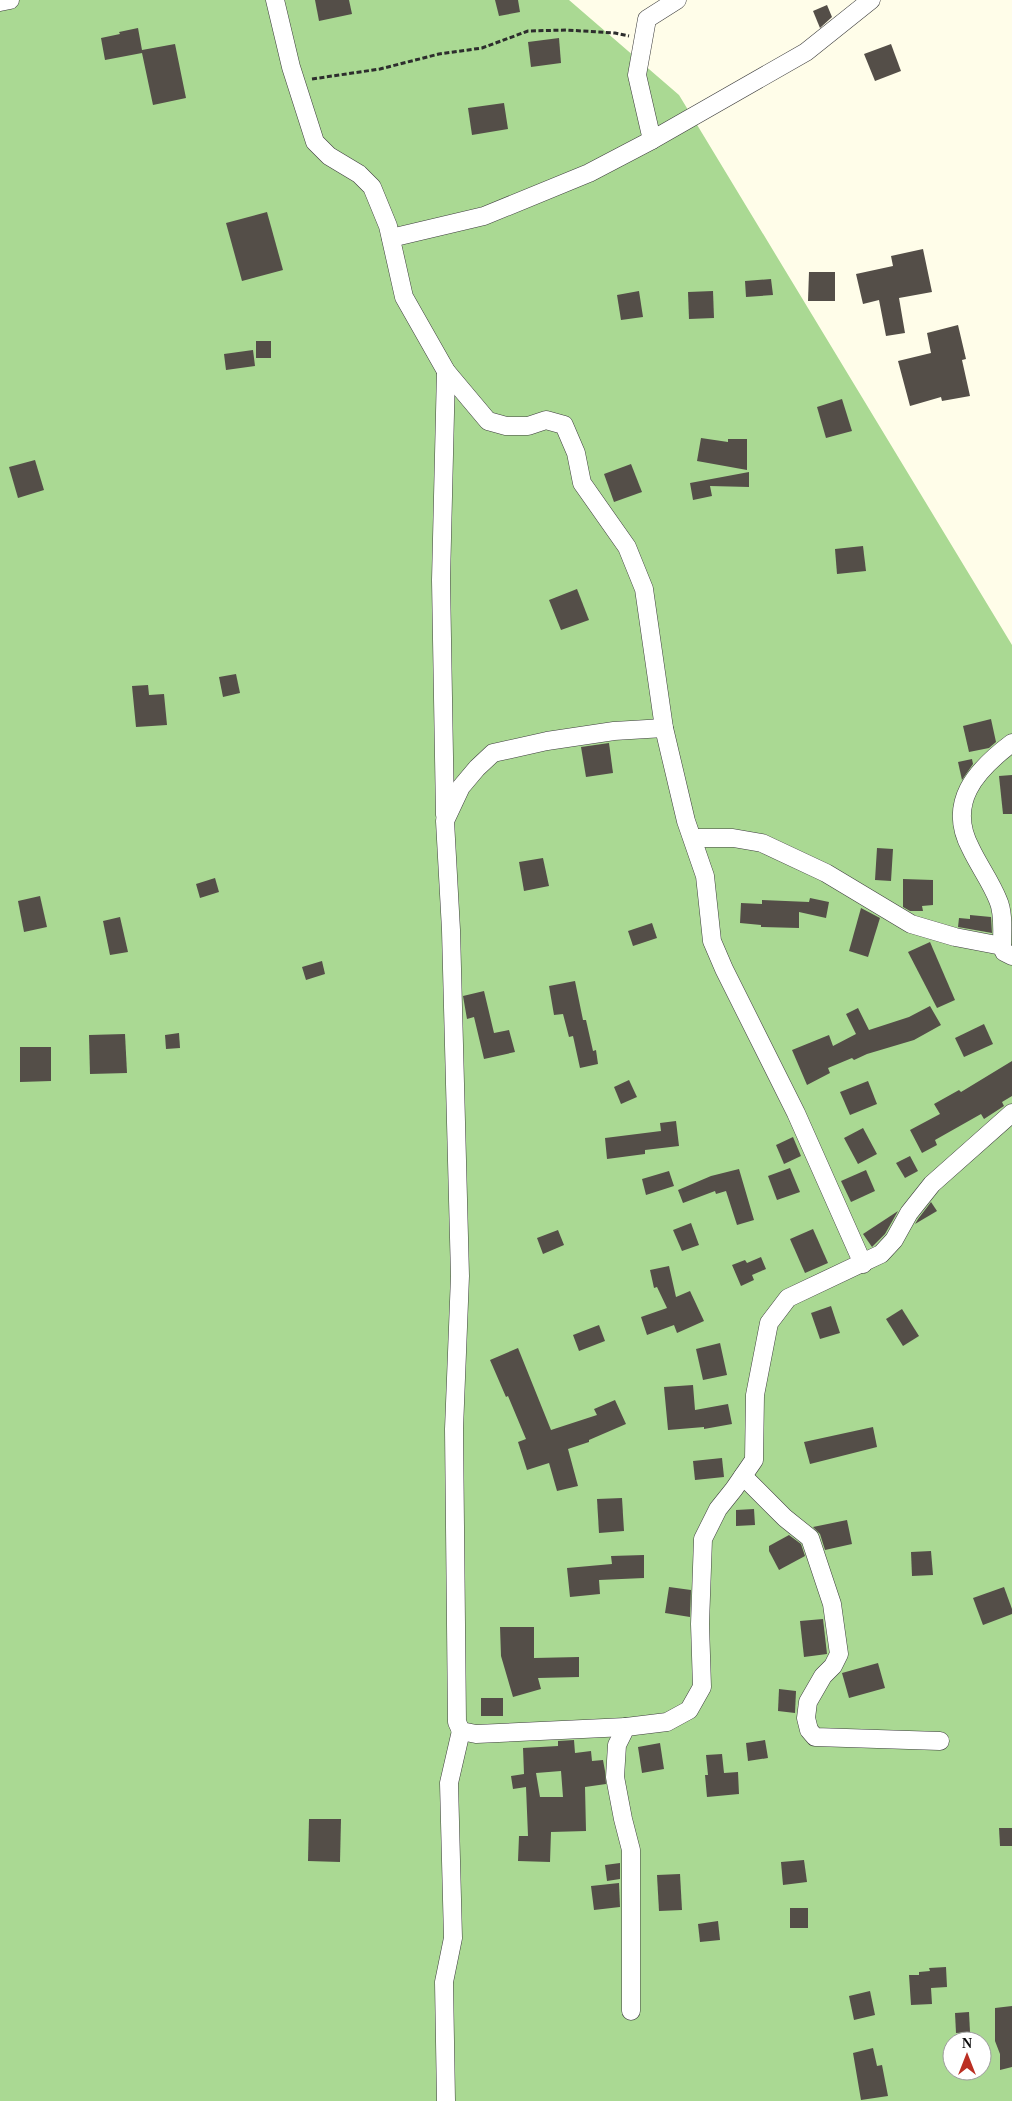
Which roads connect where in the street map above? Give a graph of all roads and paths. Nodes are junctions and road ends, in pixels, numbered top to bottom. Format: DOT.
graph roads {
  1 [pos="10,0"];
  2 [pos="275,0"];
  3 [pos="677,0"];
  4 [pos="871,0"];
  5 [pos="0,2"];
  6 [pos="643,39"];
  7 [pos="296,82"];
  8 [pos="652,140"];
  9 [pos="391,238"];
  10 [pos="446,371"];
  11 [pos="664,728"];
  12 [pos="1012,743"];
  13 [pos="445,821"];
  14 [pos="692,838"];
  15 [pos="1007,951"];
  16 [pos="1012,1112"];
  17 [pos="863,1264"];
  18 [pos="744,1476"];
  19 [pos="626,1727"];
  20 [pos="461,1731"];
  21 [pos="940,1741"];
  22 [pos="632,2011"];
  23 [pos="446,2101"];
  1 -- 5 [label="street"];
  2 -- 7 [label="street"];
  3 -- 6 [label="street"];
  4 -- 8 [label="street"];
  6 -- 7 [label="path"];
  6 -- 8 [label="street"];
  7 -- 9 [label="street"];
  8 -- 9 [label="street"];
  9 -- 10 [label="street"];
  10 -- 11 [label="street"];
  10 -- 13 [label="street"];
  11 -- 13 [label="street"];
  11 -- 14 [label="street"];
  12 -- 15 [label="street"];
  13 -- 20 [label="street"];
  14 -- 15 [label="street"];
  14 -- 17 [label="street"];
  16 -- 17 [label="street"];
  17 -- 18 [label="street"];
  18 -- 19 [label="street"];
  18 -- 21 [label="street"];
  19 -- 20 [label="street"];
  19 -- 22 [label="street"];
  20 -- 23 [label="street"];
}
